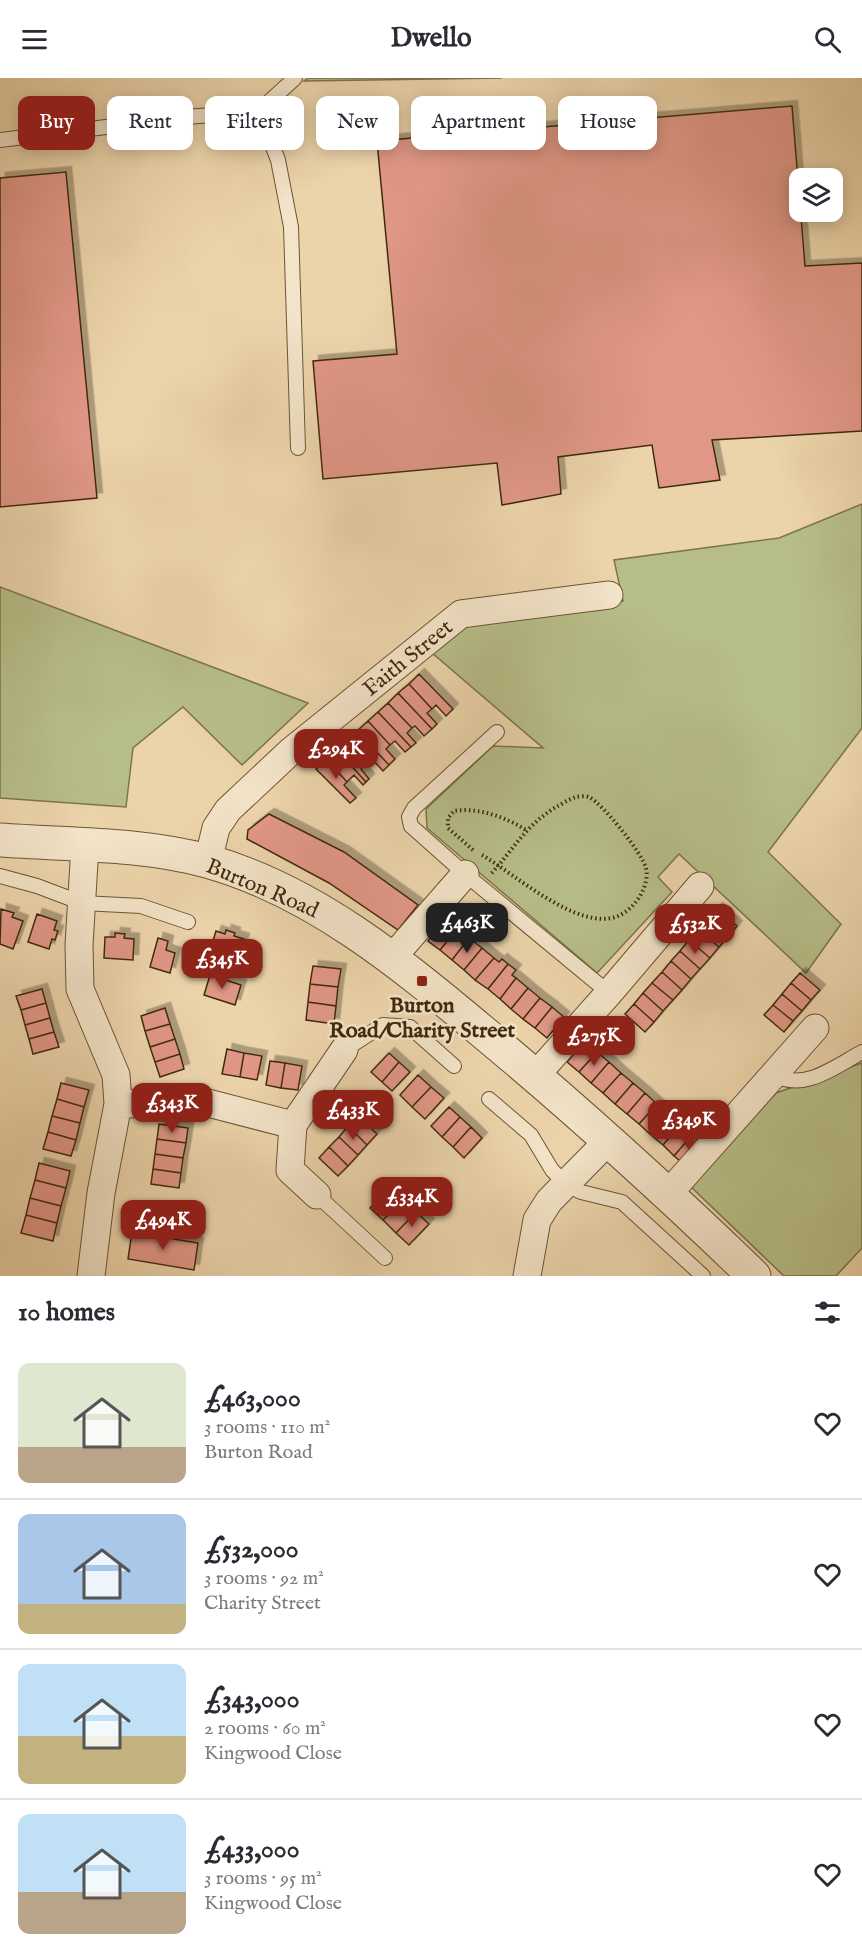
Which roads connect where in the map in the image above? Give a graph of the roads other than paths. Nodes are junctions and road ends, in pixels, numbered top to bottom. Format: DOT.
graph roads {
  1 [pos="295,78"];
  2 [pos="275,96"];
  3 [pos="205,116"];
  4 [pos="0,140"];
  5 [pos="274,150"];
  6 [pos="298,448"];
  7 [pos="609,595"];
  8 [pos="497,732"];
  9 [pos="0,840"];
  10 [pos="85,846"];
  11 [pos="208,861"];
  12 [pos="0,876"];
  13 [pos="473,880"];
  14 [pos="700,886"];
  15 [pos="82,903"];
  16 [pos="188,922"];
  17 [pos="391,958"];
  18 [pos="609,993"];
  19 [pos="816,1028"];
  20 [pos="344,1050"];
  21 [pos="862,1052"];
  22 [pos="454,1065"];
  23 [pos="775,1075"];
  24 [pos="536,1076"];
  25 [pos="489,1099"];
  26 [pos="118,1104"];
  27 [pos="293,1125"];
  28 [pos="609,1140"];
  29 [pos="566,1184"];
  30 [pos="317,1195"];
  31 [pos="667,1195"];
  32 [pos="385,1258"];
  33 [pos="91,1276"];
  34 [pos="527,1276"];
  35 [pos="703,1276"];
  36 [pos="754,1276"];
  1 -- 2 [label="lane"];
  3 -- 4 [label="lane"];
  5 -- 6 [label="lane"];
  7 -- 11 [label="street, Faith Street"];
  8 -- 13 [label="lane"];
  9 -- 10 [label="street, Burton Road"];
  10 -- 11 [label="street, Burton Road"];
  10 -- 15 [label="street"];
  11 -- 17 [label="street, Burton Road"];
  12 -- 15 [label="lane"];
  13 -- 17 [label="street"];
  13 -- 18 [label="lane"];
  14 -- 18 [label="street"];
  15 -- 16 [label="lane"];
  15 -- 26 [label="street"];
  17 -- 24 [label="street, Burton Road"];
  18 -- 24 [label="street"];
  19 -- 23 [label="street"];
  20 -- 22 [label="lane"];
  20 -- 27 [label="street"];
  21 -- 23 [label="lane"];
  23 -- 31 [label="street"];
  24 -- 28 [label="street, Burton Road"];
  25 -- 29 [label="lane"];
  26 -- 27 [label="street"];
  26 -- 33 [label="street"];
  27 -- 30 [label="street"];
  28 -- 29 [label="street"];
  28 -- 31 [label="street, Burton Road"];
  29 -- 34 [label="street"];
  29 -- 35 [label="lane"];
  30 -- 32 [label="lane"];
  31 -- 36 [label="street, Burton Road"];
}
